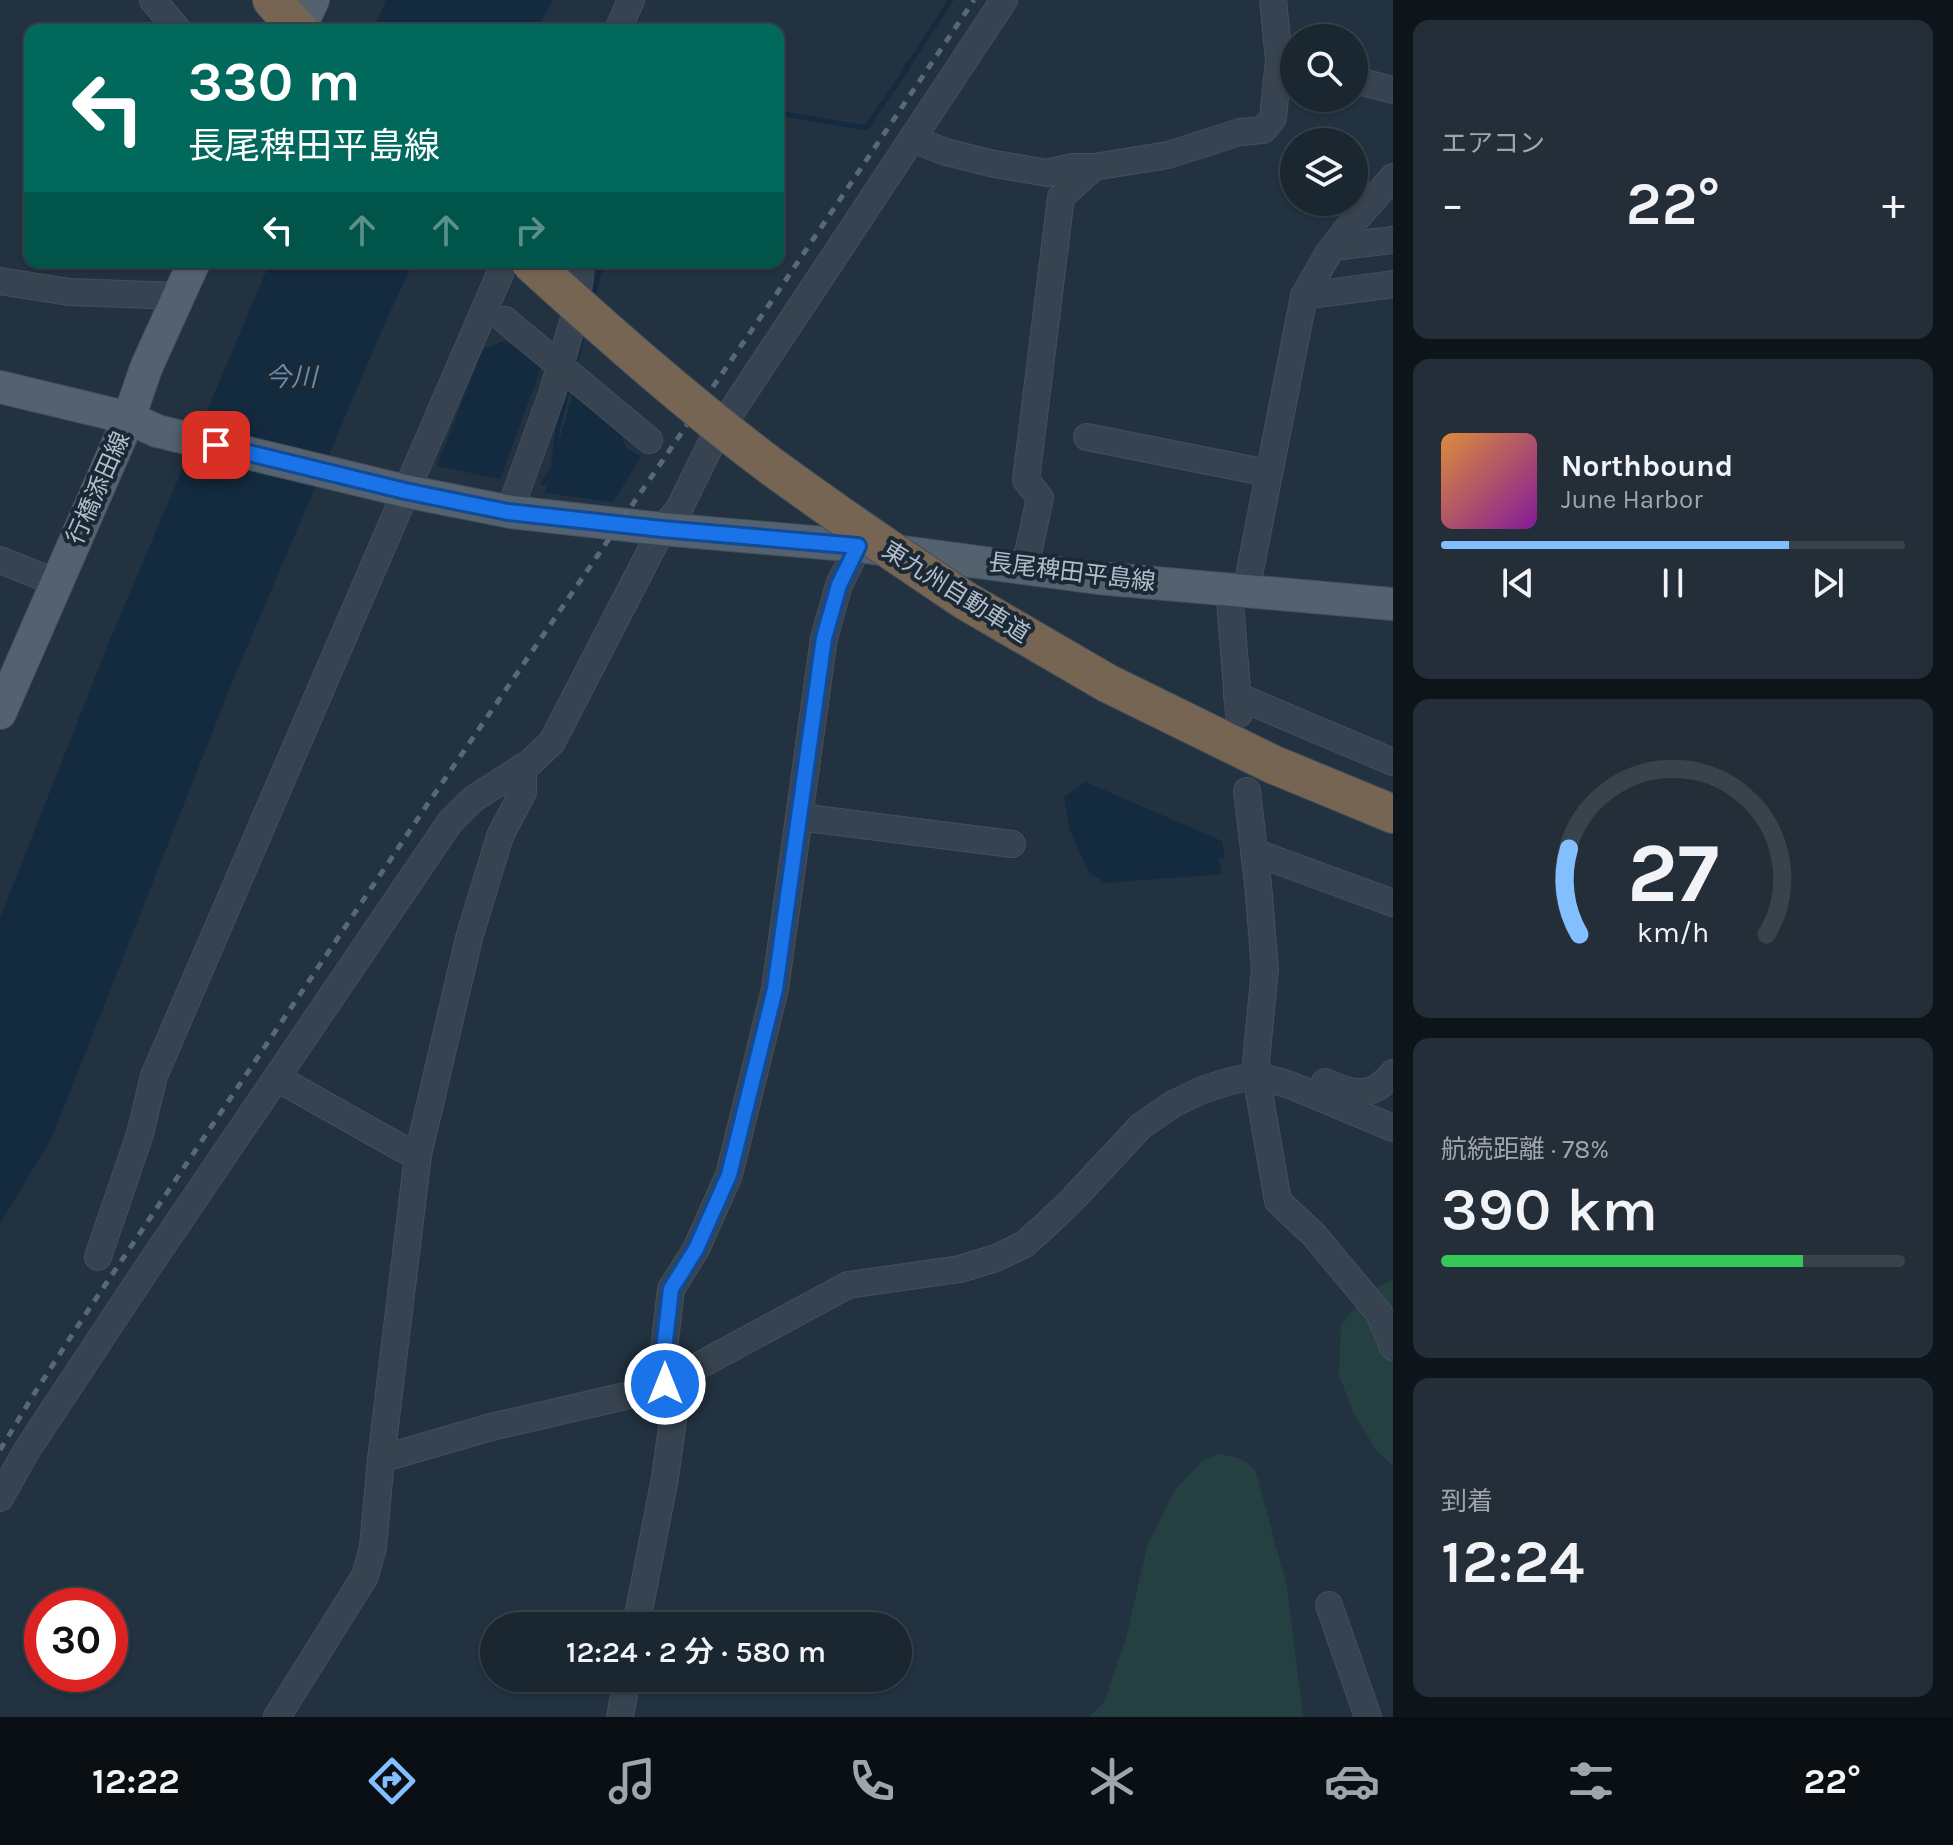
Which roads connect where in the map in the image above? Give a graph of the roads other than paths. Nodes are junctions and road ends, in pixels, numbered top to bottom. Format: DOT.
graph roads {
  1 [pos="153,0"];
  2 [pos="631,0"];
  3 [pos="1004,0"];
  4 [pos="1273,0"];
  5 [pos="173,24"];
  6 [pos="621,24"];
  7 [pos="1280,33"];
  8 [pos="1368,84"];
  9 [pos="1280,88"];
  10 [pos="1393,90"];
  11 [pos="912,139"];
  12 [pos="1094,167"];
  13 [pos="1393,177"];
  14 [pos="1393,227"];
  15 [pos="1339,240"];
  16 [pos="1393,240"];
  17 [pos="191,268"];
  18 [pos="502,268"];
  19 [pos="537,268"];
  20 [pos="580,268"];
  21 [pos="0,281"];
  22 [pos="1393,284"];
  23 [pos="179,296"];
  24 [pos="1304,296"];
  25 [pos="505,320"];
  26 [pos="560,364"];
  27 [pos="0,387"];
  28 [pos="143,425"];
  29 [pos="1087,437"];
  30 [pos="649,440"];
  31 [pos="1268,473"];
  32 [pos="399,490"];
  33 [pos="511,512"];
  34 [pos="662,529"];
  35 [pos="858,546"];
  36 [pos="0,560"];
  37 [pos="1025,567"];
  38 [pos="57,583"];
  39 [pos="1238,590"];
  40 [pos="1393,604"];
  41 [pos="0,713"];
  42 [pos="1393,762"];
  43 [pos="523,767"];
  44 [pos="490,789"];
  45 [pos="1247,791"];
  46 [pos="1393,814"];
  47 [pos="799,817"];
  48 [pos="500,836"];
  49 [pos="1012,844"];
  50 [pos="1254,852"];
  51 [pos="1393,903"];
  52 [pos="1256,1069"];
  53 [pos="1393,1073"];
  54 [pos="277,1078"];
  55 [pos="1393,1128"];
  56 [pos="418,1155"];
  57 [pos="98,1257"];
  58 [pos="1393,1347"];
  59 [pos="665,1384"];
  60 [pos="381,1459"];
  61 [pos="0,1498"];
  62 [pos="1329,1605"];
  63 [pos="639,1612"];
  64 [pos="624,1692"];
  65 [pos="277,1717"];
  66 [pos="620,1717"];
  67 [pos="1368,1717"];
  1 -- 5 [label="street"];
  2 -- 6 [label="street"];
  3 -- 11 [label="street"];
  4 -- 7 [label="street"];
  8 -- 10 [label="street"];
  9 -- 12 [label="street"];
  11 -- 12 [label="street"];
  11 -- 34 [label="street"];
  12 -- 37 [label="street"];
  13 -- 15 [label="street"];
  14 -- 15 [label="street"];
  15 -- 16 [label="street"];
  15 -- 24 [label="street"];
  17 -- 23 [label="main road, 行橋添田線"];
  18 -- 32 [label="street"];
  19 -- 46 [label="highway, 東九州自動車道, bridge"];
  20 -- 26 [label="street"];
  21 -- 23 [label="street"];
  22 -- 24 [label="street"];
  23 -- 28 [label="main road, 行橋添田線"];
  24 -- 31 [label="street"];
  25 -- 26 [label="street"];
  26 -- 30 [label="street"];
  26 -- 33 [label="street"];
  27 -- 28 [label="main road, 長尾稗田平島線"];
  28 -- 32 [label="main road, 長尾稗田平島線"];
  28 -- 38 [label="main road, 行橋添田線"];
  29 -- 31 [label="street"];
  31 -- 39 [label="street"];
  32 -- 33 [label="main road, 長尾稗田平島線"];
  32 -- 57 [label="street"];
  33 -- 34 [label="main road, 長尾稗田平島線"];
  34 -- 35 [label="main road, 長尾稗田平島線"];
  34 -- 43 [label="street"];
  35 -- 37 [label="main road, 長尾稗田平島線"];
  35 -- 47 [label="street"];
  36 -- 38 [label="street"];
  37 -- 39 [label="main road, 長尾稗田平島線"];
  38 -- 41 [label="main road, 行橋添田線"];
  39 -- 40 [label="main road, 長尾稗田平島線"];
  39 -- 42 [label="street"];
  43 -- 44 [label="street"];
  43 -- 48 [label="street"];
  44 -- 48 [label="street"];
  44 -- 54 [label="street"];
  45 -- 50 [label="street"];
  47 -- 49 [label="street"];
  47 -- 59 [label="street"];
  48 -- 56 [label="street"];
  50 -- 51 [label="street"];
  50 -- 52 [label="street"];
  52 -- 53 [label="street"];
  52 -- 55 [label="street"];
  52 -- 58 [label="street"];
  52 -- 59 [label="street"];
  54 -- 56 [label="street"];
  54 -- 61 [label="street"];
  56 -- 60 [label="street"];
  59 -- 60 [label="street"];
  59 -- 63 [label="street"];
  60 -- 65 [label="street"];
  62 -- 67 [label="street"];
  64 -- 66 [label="street"];
}
